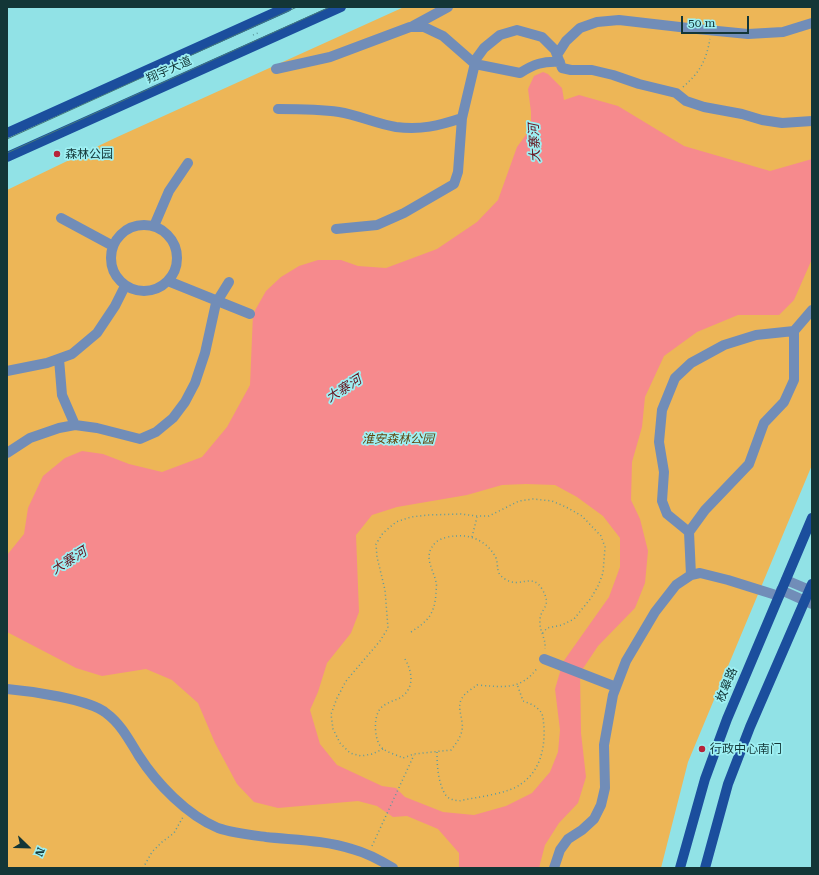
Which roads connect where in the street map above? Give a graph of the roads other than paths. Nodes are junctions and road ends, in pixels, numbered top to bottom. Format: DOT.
graph roads {
  1 [pos="287,7"];
  2 [pos="341,7"];
  3 [pos="448,7"];
  4 [pos="812,23"];
  5 [pos="410,27"];
  6 [pos="558,59"];
  7 [pos="475,64"];
  8 [pos="276,68"];
  9 [pos="278,109"];
  10 [pos="462,118"];
  11 [pos="812,121"];
  12 [pos="7,133"];
  13 [pos="7,157"];
  14 [pos="188,163"];
  15 [pos="62,218"];
  16 [pos="154,226"];
  17 [pos="336,229"];
  18 [pos="113,246"];
  19 [pos="168,281"];
  20 [pos="229,282"];
  21 [pos="125,286"];
  22 [pos="218,301"];
  23 [pos="812,310"];
  24 [pos="250,314"];
  25 [pos="794,330"];
  26 [pos="59,359"];
  27 [pos="7,371"];
  28 [pos="75,425"];
  29 [pos="7,453"];
  30 [pos="812,518"];
  31 [pos="689,532"];
  32 [pos="691,575"];
  33 [pos="786,580"];
  34 [pos="811,588"];
  35 [pos="780,593"];
  36 [pos="809,602"];
  37 [pos="544,659"];
  38 [pos="616,687"];
  39 [pos="7,689"];
  40 [pos="393,868"];
  41 [pos="554,868"];
  42 [pos="680,868"];
  43 [pos="705,868"];
  1 -- 12 [label="main road, 翔宇大道"];
  2 -- 13 [label="main road, 翔宇大道"];
  3 -- 5 [label="street"];
  4 -- 6 [label="street"];
  5 -- 7 [label="street"];
  5 -- 8 [label="street"];
  6 -- 7 [label="street"];
  6 -- 7 [label="street"];
  6 -- 11 [label="street"];
  7 -- 10 [label="street"];
  9 -- 10 [label="street"];
  10 -- 17 [label="street"];
  14 -- 16 [label="street"];
  15 -- 18 [label="street"];
  16 -- 18 [label="street"];
  16 -- 19 [label="street"];
  18 -- 21 [label="street"];
  19 -- 21 [label="street"];
  19 -- 22 [label="street"];
  20 -- 22 [label="street"];
  21 -- 26 [label="street"];
  22 -- 24 [label="street"];
  22 -- 28 [label="street"];
  23 -- 25 [label="street"];
  25 -- 31 [label="street"];
  25 -- 31 [label="street"];
  26 -- 27 [label="street"];
  26 -- 28 [label="street"];
  28 -- 29 [label="street"];
  30 -- 33 [label="main road, 枚皋路"];
  31 -- 32 [label="street"];
  32 -- 35 [label="street"];
  32 -- 38 [label="street"];
  33 -- 34 [label="street"];
  33 -- 35 [label="main road, 枚皋路"];
  34 -- 36 [label="main road"];
  35 -- 36 [label="street"];
  35 -- 42 [label="main road, 枚皋路"];
  36 -- 43 [label="main road"];
  37 -- 38 [label="street"];
  38 -- 41 [label="street"];
  39 -- 40 [label="street"];
}
